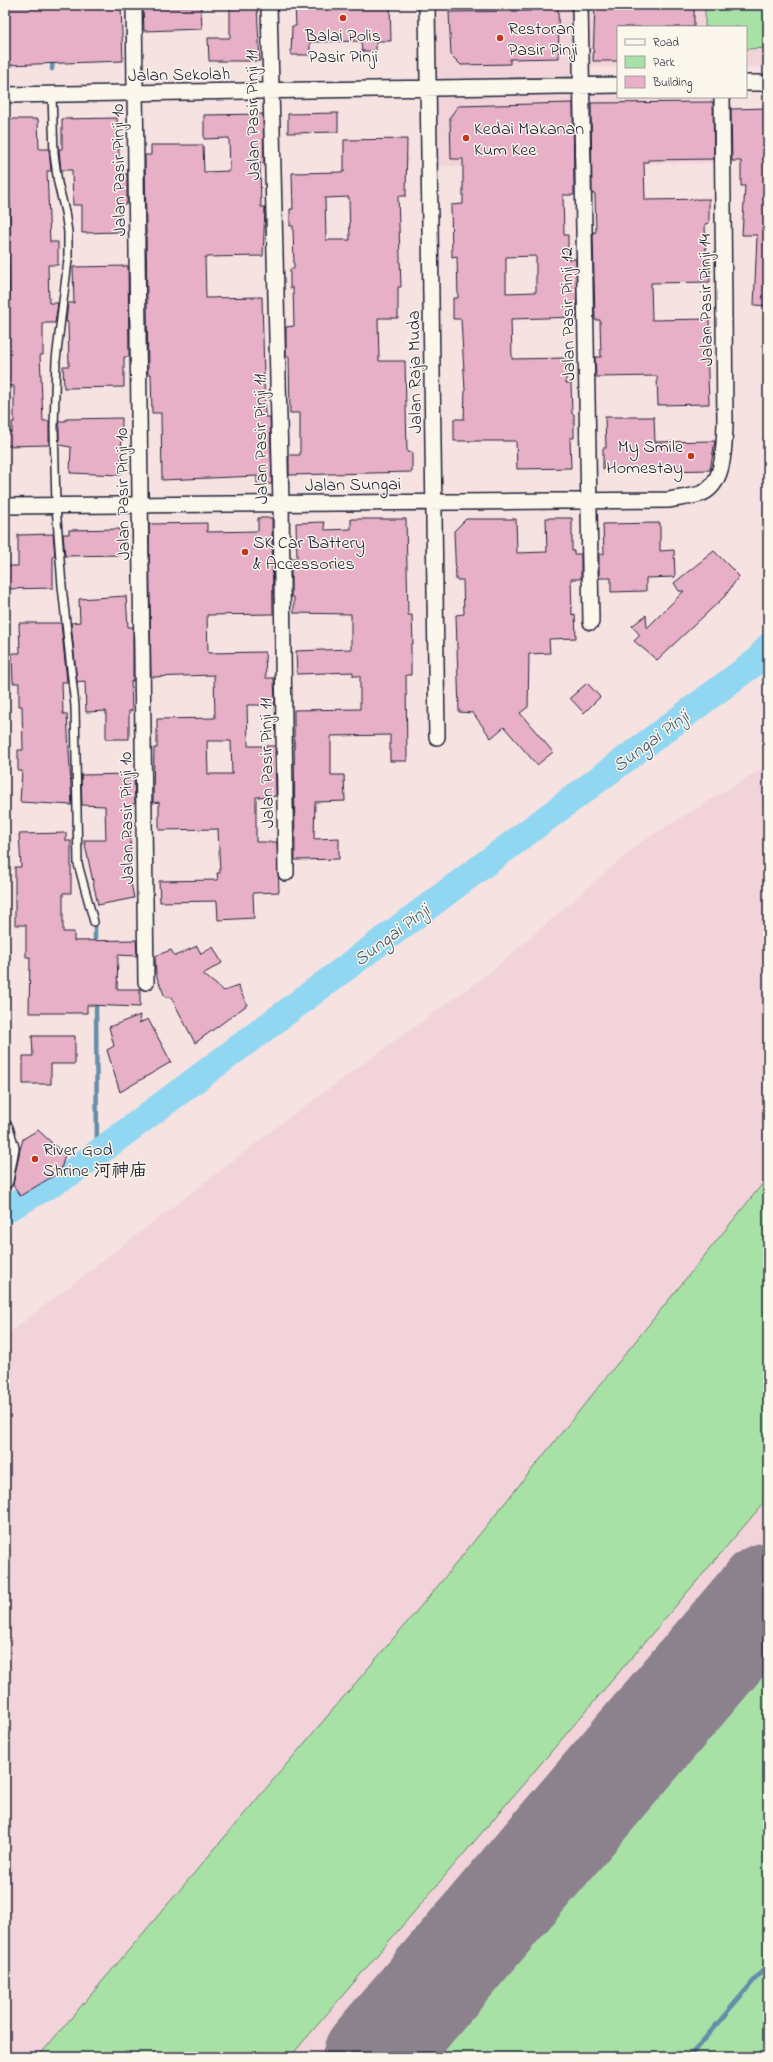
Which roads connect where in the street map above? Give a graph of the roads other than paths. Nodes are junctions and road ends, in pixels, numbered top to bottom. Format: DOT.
graph roads {
  1 [pos="134,5"];
  2 [pos="269,5"];
  3 [pos="427,5"];
  4 [pos="580,5"];
  5 [pos="747,83"];
  6 [pos="768,83"];
  7 [pos="617,85"];
  8 [pos="582,86"];
  9 [pos="428,88"];
  10 [pos="270,91"];
  11 [pos="135,93"];
  12 [pos="5,95"];
  13 [pos="52,95"];
  14 [pos="722,98"];
  15 [pos="702,494"];
  16 [pos="589,501"];
  17 [pos="435,502"];
  18 [pos="281,504"];
  19 [pos="141,505"];
  20 [pos="5,506"];
  21 [pos="56,506"];
  22 [pos="591,622"];
  23 [pos="438,737"];
  24 [pos="286,872"];
  25 [pos="94,922"];
  26 [pos="146,982"];
  27 [pos="5,1128"];
  28 [pos="5,1181"];
  1 -- 11 [label="street, Jalan Pasir Pinji 10"];
  2 -- 10 [label="street, Jalan Pasir Pinji 11"];
  3 -- 9 [label="street, Jalan Raja Muda"];
  4 -- 8 [label="street, Jalan Pasir Pinji 12"];
  5 -- 6 [label="street"];
  7 -- 8 [label="street, Jalan Sekolah"];
  8 -- 9 [label="street, Jalan Sekolah"];
  8 -- 16 [label="street, Jalan Pasir Pinji 12"];
  9 -- 10 [label="street, Jalan Sekolah"];
  9 -- 17 [label="street, Jalan Raja Muda"];
  10 -- 11 [label="street, Jalan Sekolah"];
  10 -- 18 [label="street, Jalan Pasir Pinji 11"];
  11 -- 13 [label="street, Jalan Sekolah"];
  11 -- 19 [label="street, Jalan Pasir Pinji 10"];
  12 -- 13 [label="street, Jalan Sekolah"];
  13 -- 21 [label="lane"];
  14 -- 15 [label="street, Jalan Pasir Pinji 14"];
  15 -- 16 [label="street, Jalan Sungai"];
  16 -- 17 [label="street, Jalan Sungai"];
  16 -- 22 [label="street, Jalan Pasir Pinji 12"];
  17 -- 18 [label="street, Jalan Sungai"];
  17 -- 23 [label="street, Jalan Raja Muda"];
  18 -- 19 [label="street, Jalan Sungai"];
  18 -- 24 [label="street, Jalan Pasir Pinji 11"];
  19 -- 21 [label="street, Jalan Sungai"];
  19 -- 26 [label="street, Jalan Pasir Pinji 10"];
  20 -- 21 [label="street, Jalan Sungai"];
  21 -- 25 [label="lane"];
  27 -- 28 [label="street"];
}
